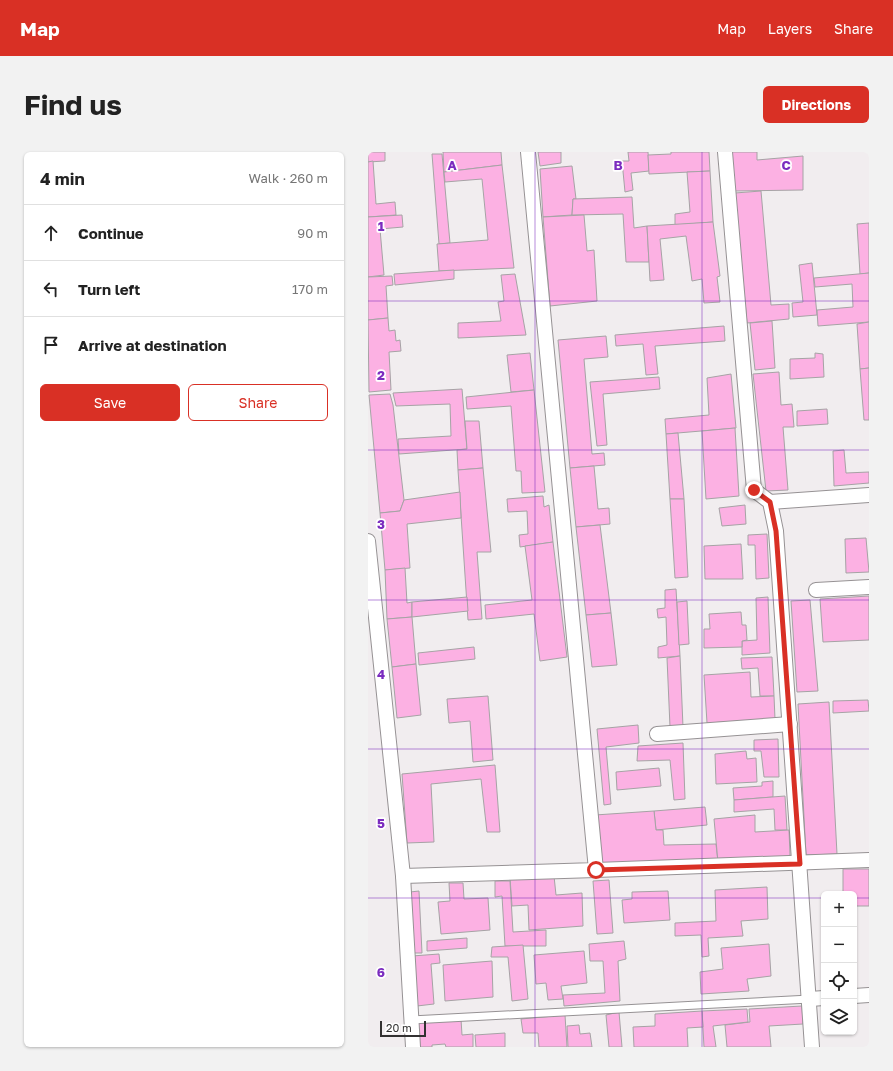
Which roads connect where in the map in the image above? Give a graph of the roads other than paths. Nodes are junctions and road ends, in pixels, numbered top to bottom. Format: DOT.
graph roads {
  1 [pos="528,152"];
  2 [pos="725,152"];
  3 [pos="869,495"];
  4 [pos="770,502"];
  5 [pos="368,541"];
  6 [pos="869,586"];
  7 [pos="816,590"];
  8 [pos="790,724"];
  9 [pos="657,734"];
  10 [pos="869,860"];
  11 [pos="800,864"];
  12 [pos="596,870"];
  13 [pos="403,876"];
  14 [pos="869,995"];
  15 [pos="857,996"];
  16 [pos="810,998"];
  17 [pos="821,998"];
  18 [pos="411,1020"];
  19 [pos="413,1047"];
  20 [pos="812,1047"];
  1 -- 12 [label="street"];
  2 -- 4 [label="street"];
  3 -- 4 [label="street"];
  4 -- 8 [label="street"];
  5 -- 13 [label="street"];
  6 -- 7 [label="street"];
  8 -- 9 [label="street"];
  8 -- 11 [label="street"];
  10 -- 11 [label="street"];
  11 -- 12 [label="street"];
  11 -- 16 [label="street"];
  12 -- 13 [label="street"];
  13 -- 18 [label="street"];
  14 -- 15 [label="street"];
  16 -- 17 [label="street"];
  16 -- 18 [label="lane"];
  16 -- 20 [label="street"];
  18 -- 19 [label="street"];
}
